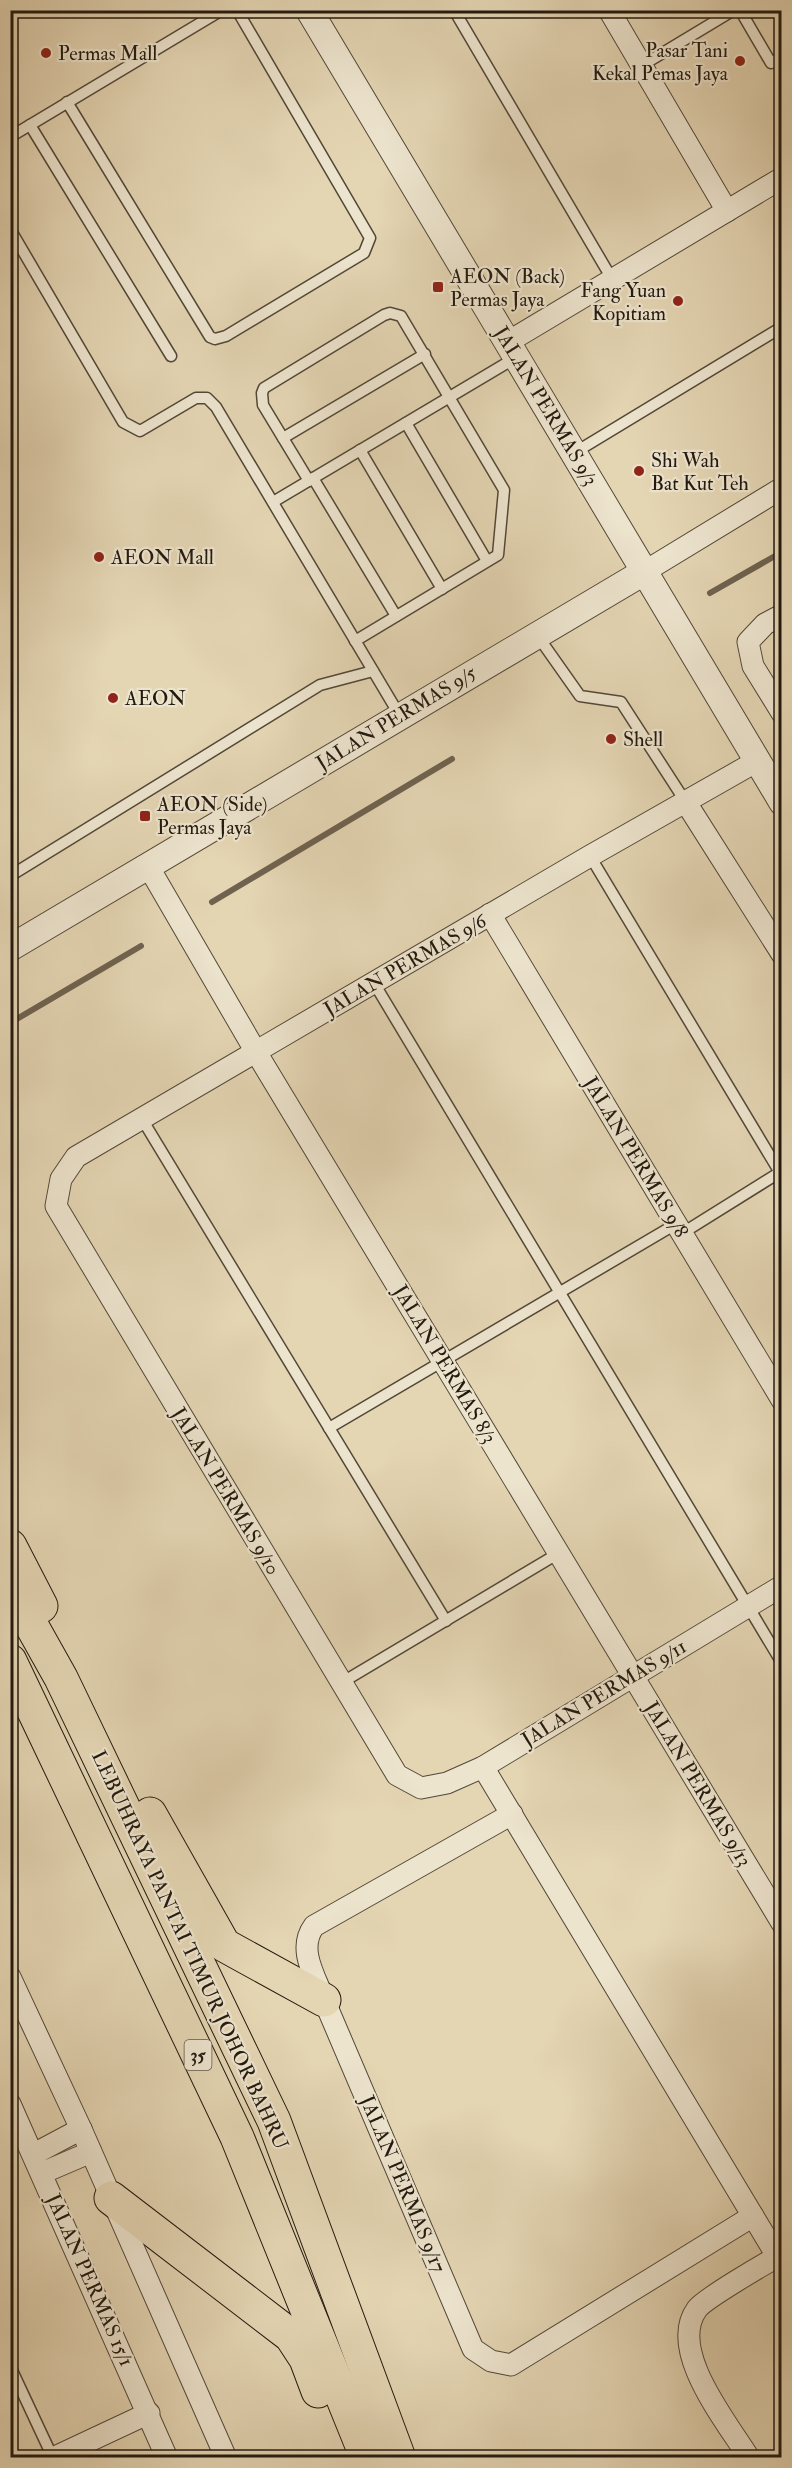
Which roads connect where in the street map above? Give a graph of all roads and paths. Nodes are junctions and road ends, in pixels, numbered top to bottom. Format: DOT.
graph roads {
  1 [pos="222,10"];
  2 [pos="237,10"];
  3 [pos="309,10"];
  4 [pos="454,10"];
  5 [pos="609,10"];
  6 [pos="734,10"];
  7 [pos="740,10"];
  8 [pos="782,57"];
  9 [pos="641,66"];
  10 [pos="68,102"];
  11 [pos="30,125"];
  12 [pos="10,136"];
  13 [pos="782,178"];
  14 [pos="727,211"];
  15 [pos="10,229"];
  16 [pos="612,279"];
  17 [pos="782,327"];
  18 [pos="512,350"];
  19 [pos="425,354"];
  20 [pos="171,356"];
  21 [pos="450,396"];
  22 [pos="406,423"];
  23 [pos="283,438"];
  24 [pos="360,450"];
  25 [pos="573,453"];
  26 [pos="311,479"];
  27 [pos="782,488"];
  28 [pos="273,502"];
  29 [pos="487,561"];
  30 [pos="644,572"];
  31 [pos="442,589"];
  32 [pos="782,615"];
  33 [pos="396,616"];
  34 [pos="537,635"];
  35 [pos="355,641"];
  36 [pos="373,671"];
  37 [pos="782,713"];
  38 [pos="400,716"];
  39 [pos="757,761"];
  40 [pos="686,801"];
  41 [pos="782,802"];
  42 [pos="590,856"];
  43 [pos="148,866"];
  44 [pos="10,876"];
  45 [pos="490,914"];
  46 [pos="10,948"];
  47 [pos="782,954"];
  48 [pos="374,983"];
  49 [pos="256,1052"];
  50 [pos="142,1119"];
  51 [pos="781,1173"];
  52 [pos="61,1179"];
  53 [pos="679,1229"];
  54 [pos="560,1293"];
  55 [pos="443,1361"];
  56 [pos="782,1401"];
  57 [pos="329,1428"];
  58 [pos="10,1546"];
  59 [pos="559,1553"];
  60 [pos="782,1586"];
  61 [pos="10,1587"];
  62 [pos="748,1606"];
  63 [pos="446,1621"];
  64 [pos="10,1661"];
  65 [pos="782,1663"];
  66 [pos="633,1675"];
  67 [pos="342,1683"];
  68 [pos="483,1767"];
  69 [pos="421,1788"];
  70 [pos="512,1815"];
  71 [pos="162,1839"];
  72 [pos="782,1923"];
  73 [pos="10,1977"];
  74 [pos="324,2000"];
  75 [pos="10,2104"];
  76 [pos="274,2121"];
  77 [pos="81,2129"];
  78 [pos="91,2152"];
  79 [pos="38,2163"];
  80 [pos="111,2199"];
  81 [pos="753,2216"];
  82 [pos="779,2255"];
  83 [pos="10,2366"];
  84 [pos="149,2413"];
  85 [pos="53,2457"];
  86 [pos="167,2457"];
  87 [pos="226,2457"];
  88 [pos="344,2457"];
  89 [pos="367,2457"];
  90 [pos="399,2457"];
  91 [pos="749,2457"];
  1 -- 10 [label="lane"];
  2 -- 10 [label="lane"];
  3 -- 18 [label="street, JALAN PERMAS 9/3"];
  4 -- 16 [label="lane"];
  5 -- 9 [label="street"];
  6 -- 9 [label="lane"];
  7 -- 8 [label="lane"];
  9 -- 14 [label="street"];
  10 -- 11 [label="lane"];
  11 -- 12 [label="lane"];
  11 -- 20 [label="lane"];
  13 -- 14 [label="street"];
  14 -- 16 [label="street"];
  15 -- 28 [label="lane"];
  16 -- 18 [label="street"];
  17 -- 25 [label="lane"];
  18 -- 21 [label="lane"];
  18 -- 25 [label="street, JALAN PERMAS 9/3"];
  19 -- 21 [label="lane"];
  19 -- 23 [label="lane"];
  19 -- 23 [label="lane"];
  21 -- 22 [label="lane"];
  21 -- 29 [label="lane"];
  22 -- 24 [label="lane"];
  22 -- 29 [label="lane"];
  23 -- 26 [label="lane"];
  24 -- 26 [label="lane"];
  24 -- 31 [label="lane"];
  25 -- 30 [label="street, JALAN PERMAS 9/3"];
  26 -- 28 [label="lane"];
  26 -- 33 [label="lane"];
  27 -- 30 [label="street, JALAN PERMAS 9/5"];
  28 -- 35 [label="lane"];
  29 -- 31 [label="lane"];
  30 -- 34 [label="street, JALAN PERMAS 9/5"];
  30 -- 39 [label="street, JALAN PERMAS 9/3"];
  31 -- 33 [label="lane"];
  32 -- 37 [label="street"];
  33 -- 35 [label="lane"];
  34 -- 38 [label="street, JALAN PERMAS 9/5"];
  34 -- 40 [label="lane"];
  35 -- 36 [label="lane"];
  36 -- 38 [label="lane"];
  36 -- 44 [label="lane"];
  38 -- 43 [label="street, JALAN PERMAS 9/5"];
  39 -- 40 [label="street, JALAN PERMAS 9/6"];
  39 -- 41 [label="street, JALAN PERMAS 9/3"];
  40 -- 42 [label="street, JALAN PERMAS 9/6"];
  40 -- 47 [label="street"];
  42 -- 45 [label="street, JALAN PERMAS 9/6"];
  42 -- 51 [label="lane"];
  43 -- 46 [label="street, JALAN PERMAS 9/5"];
  43 -- 49 [label="street, JALAN PERMAS 8/3"];
  45 -- 48 [label="street, JALAN PERMAS 9/6"];
  45 -- 53 [label="street, JALAN PERMAS 9/8"];
  48 -- 49 [label="street, JALAN PERMAS 9/6"];
  48 -- 54 [label="lane"];
  49 -- 50 [label="street, JALAN PERMAS 9/6"];
  49 -- 55 [label="street, JALAN PERMAS 8/3"];
  50 -- 52 [label="street, JALAN PERMAS 9/6"];
  50 -- 57 [label="lane"];
  51 -- 53 [label="lane"];
  52 -- 67 [label="street, JALAN PERMAS 9/10"];
  53 -- 54 [label="lane"];
  53 -- 56 [label="street, JALAN PERMAS 9/8"];
  54 -- 55 [label="lane"];
  54 -- 62 [label="lane"];
  55 -- 57 [label="lane"];
  55 -- 59 [label="street, JALAN PERMAS 8/3"];
  57 -- 63 [label="lane"];
  58 -- 71 [label="highway"];
  59 -- 63 [label="lane"];
  59 -- 66 [label="street, JALAN PERMAS 8/3"];
  60 -- 62 [label="street, JALAN PERMAS 9/11"];
  61 -- 76 [label="highway, LEBUHRAYA PANTAI TIMUR JOHOR BAHRU / 35"];
  62 -- 65 [label="lane"];
  62 -- 66 [label="street, JALAN PERMAS 9/11"];
  63 -- 67 [label="lane"];
  64 -- 89 [label="highway, LEBUHRAYA PANTAI TIMUR JOHOR BAHRU / 35"];
  66 -- 68 [label="street, JALAN PERMAS 9/11"];
  66 -- 72 [label="street, JALAN PERMAS 9/13"];
  67 -- 69 [label="street, JALAN PERMAS 9/10"];
  68 -- 69 [label="street, JALAN PERMAS 9/11"];
  68 -- 70 [label="street"];
  70 -- 74 [label="street, JALAN PERMAS 9/17"];
  70 -- 81 [label="street"];
  71 -- 74 [label="highway"];
  71 -- 76 [label="highway"];
  73 -- 77 [label="street"];
  74 -- 81 [label="street, JALAN PERMAS 9/17"];
  75 -- 79 [label="street, JALAN PERMAS 15/1"];
  76 -- 90 [label="highway, LEBUHRAYA PANTAI TIMUR JOHOR BAHRU / 35"];
  77 -- 78 [label="street"];
  77 -- 79 [label="street"];
  78 -- 79 [label="street"];
  78 -- 80 [label="street"];
  79 -- 84 [label="street, JALAN PERMAS 15/1"];
  80 -- 87 [label="street"];
  80 -- 88 [label="highway"];
  81 -- 82 [label="street"];
  82 -- 91 [label="street"];
  83 -- 85 [label="lane"];
  84 -- 85 [label="street"];
  84 -- 86 [label="street, JALAN PERMAS 15/1"];
}
